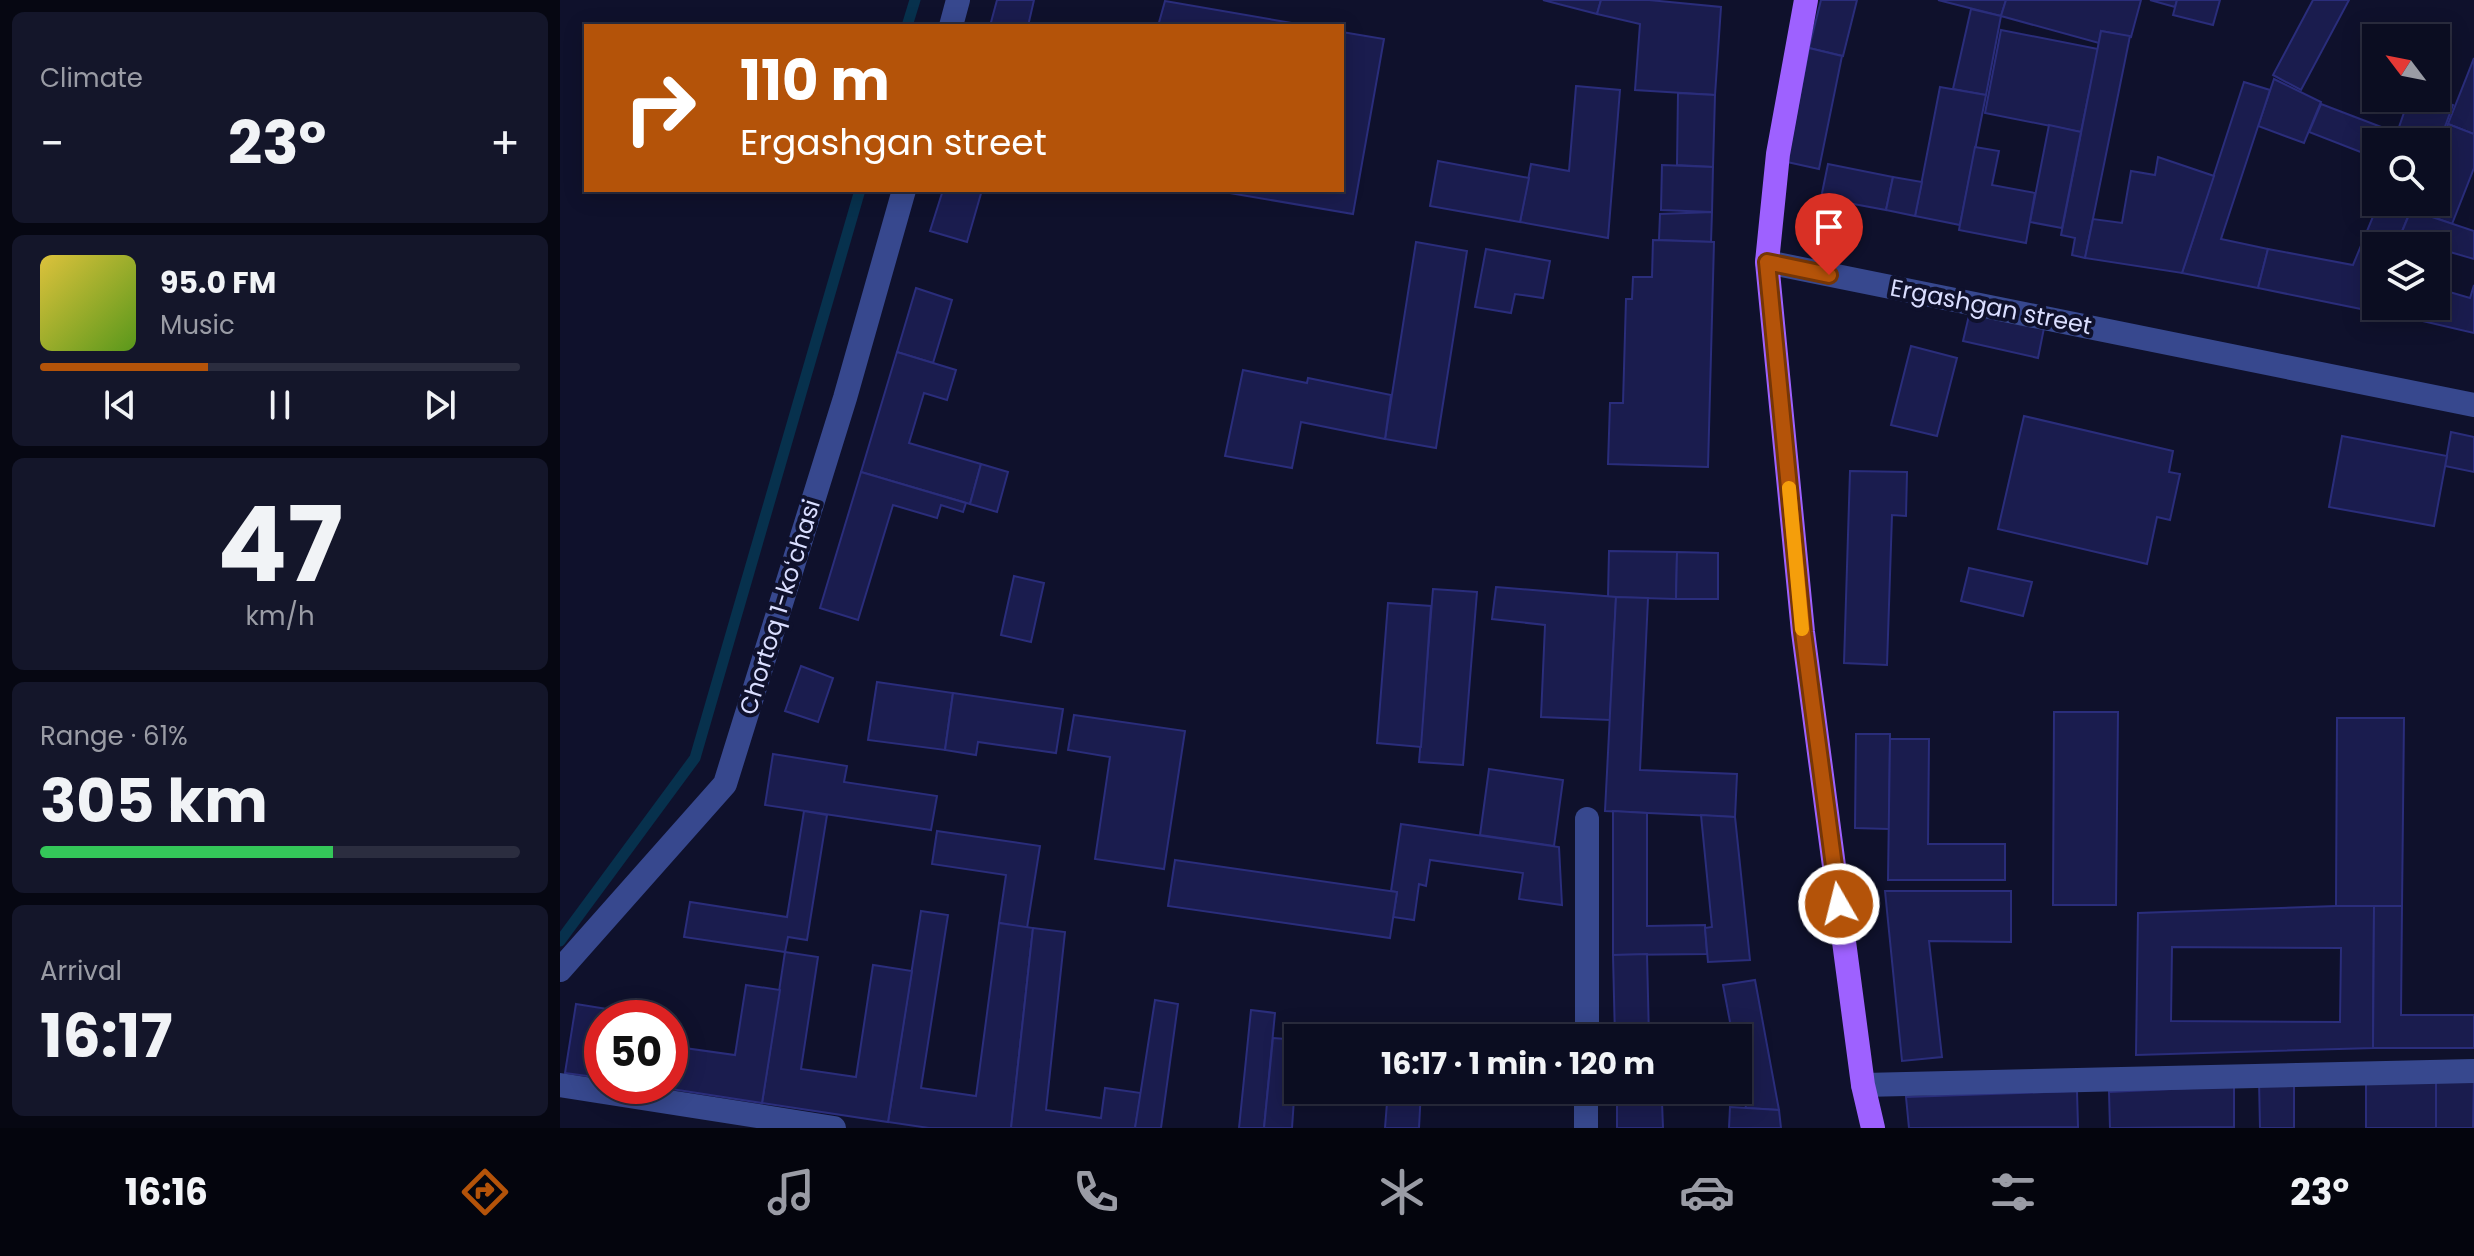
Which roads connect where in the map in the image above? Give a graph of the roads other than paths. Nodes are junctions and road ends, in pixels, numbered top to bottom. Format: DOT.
graph roads {
  1 [pos="958,0"];
  2 [pos="1806,0"];
  3 [pos="952,24"];
  4 [pos="903,192"];
  5 [pos="1767,262"];
  6 [pos="2474,405"];
  7 [pos="1587,819"];
  8 [pos="560,970"];
  9 [pos="1587,1024"];
  10 [pos="2474,1071"];
  11 [pos="560,1085"];
  12 [pos="1863,1085"];
  13 [pos="1586,1104"];
  14 [pos="834,1128"];
  15 [pos="1586,1128"];
  16 [pos="1873,1128"];
  1 -- 3 [label="street"];
  2 -- 5 [label="main road"];
  4 -- 8 [label="street, Chortoq 1-koʻchasi"];
  5 -- 6 [label="street, Ergashgan street"];
  5 -- 12 [label="main road"];
  7 -- 9 [label="street"];
  10 -- 12 [label="street"];
  11 -- 14 [label="street"];
  12 -- 16 [label="main road"];
  13 -- 15 [label="street"];
}
